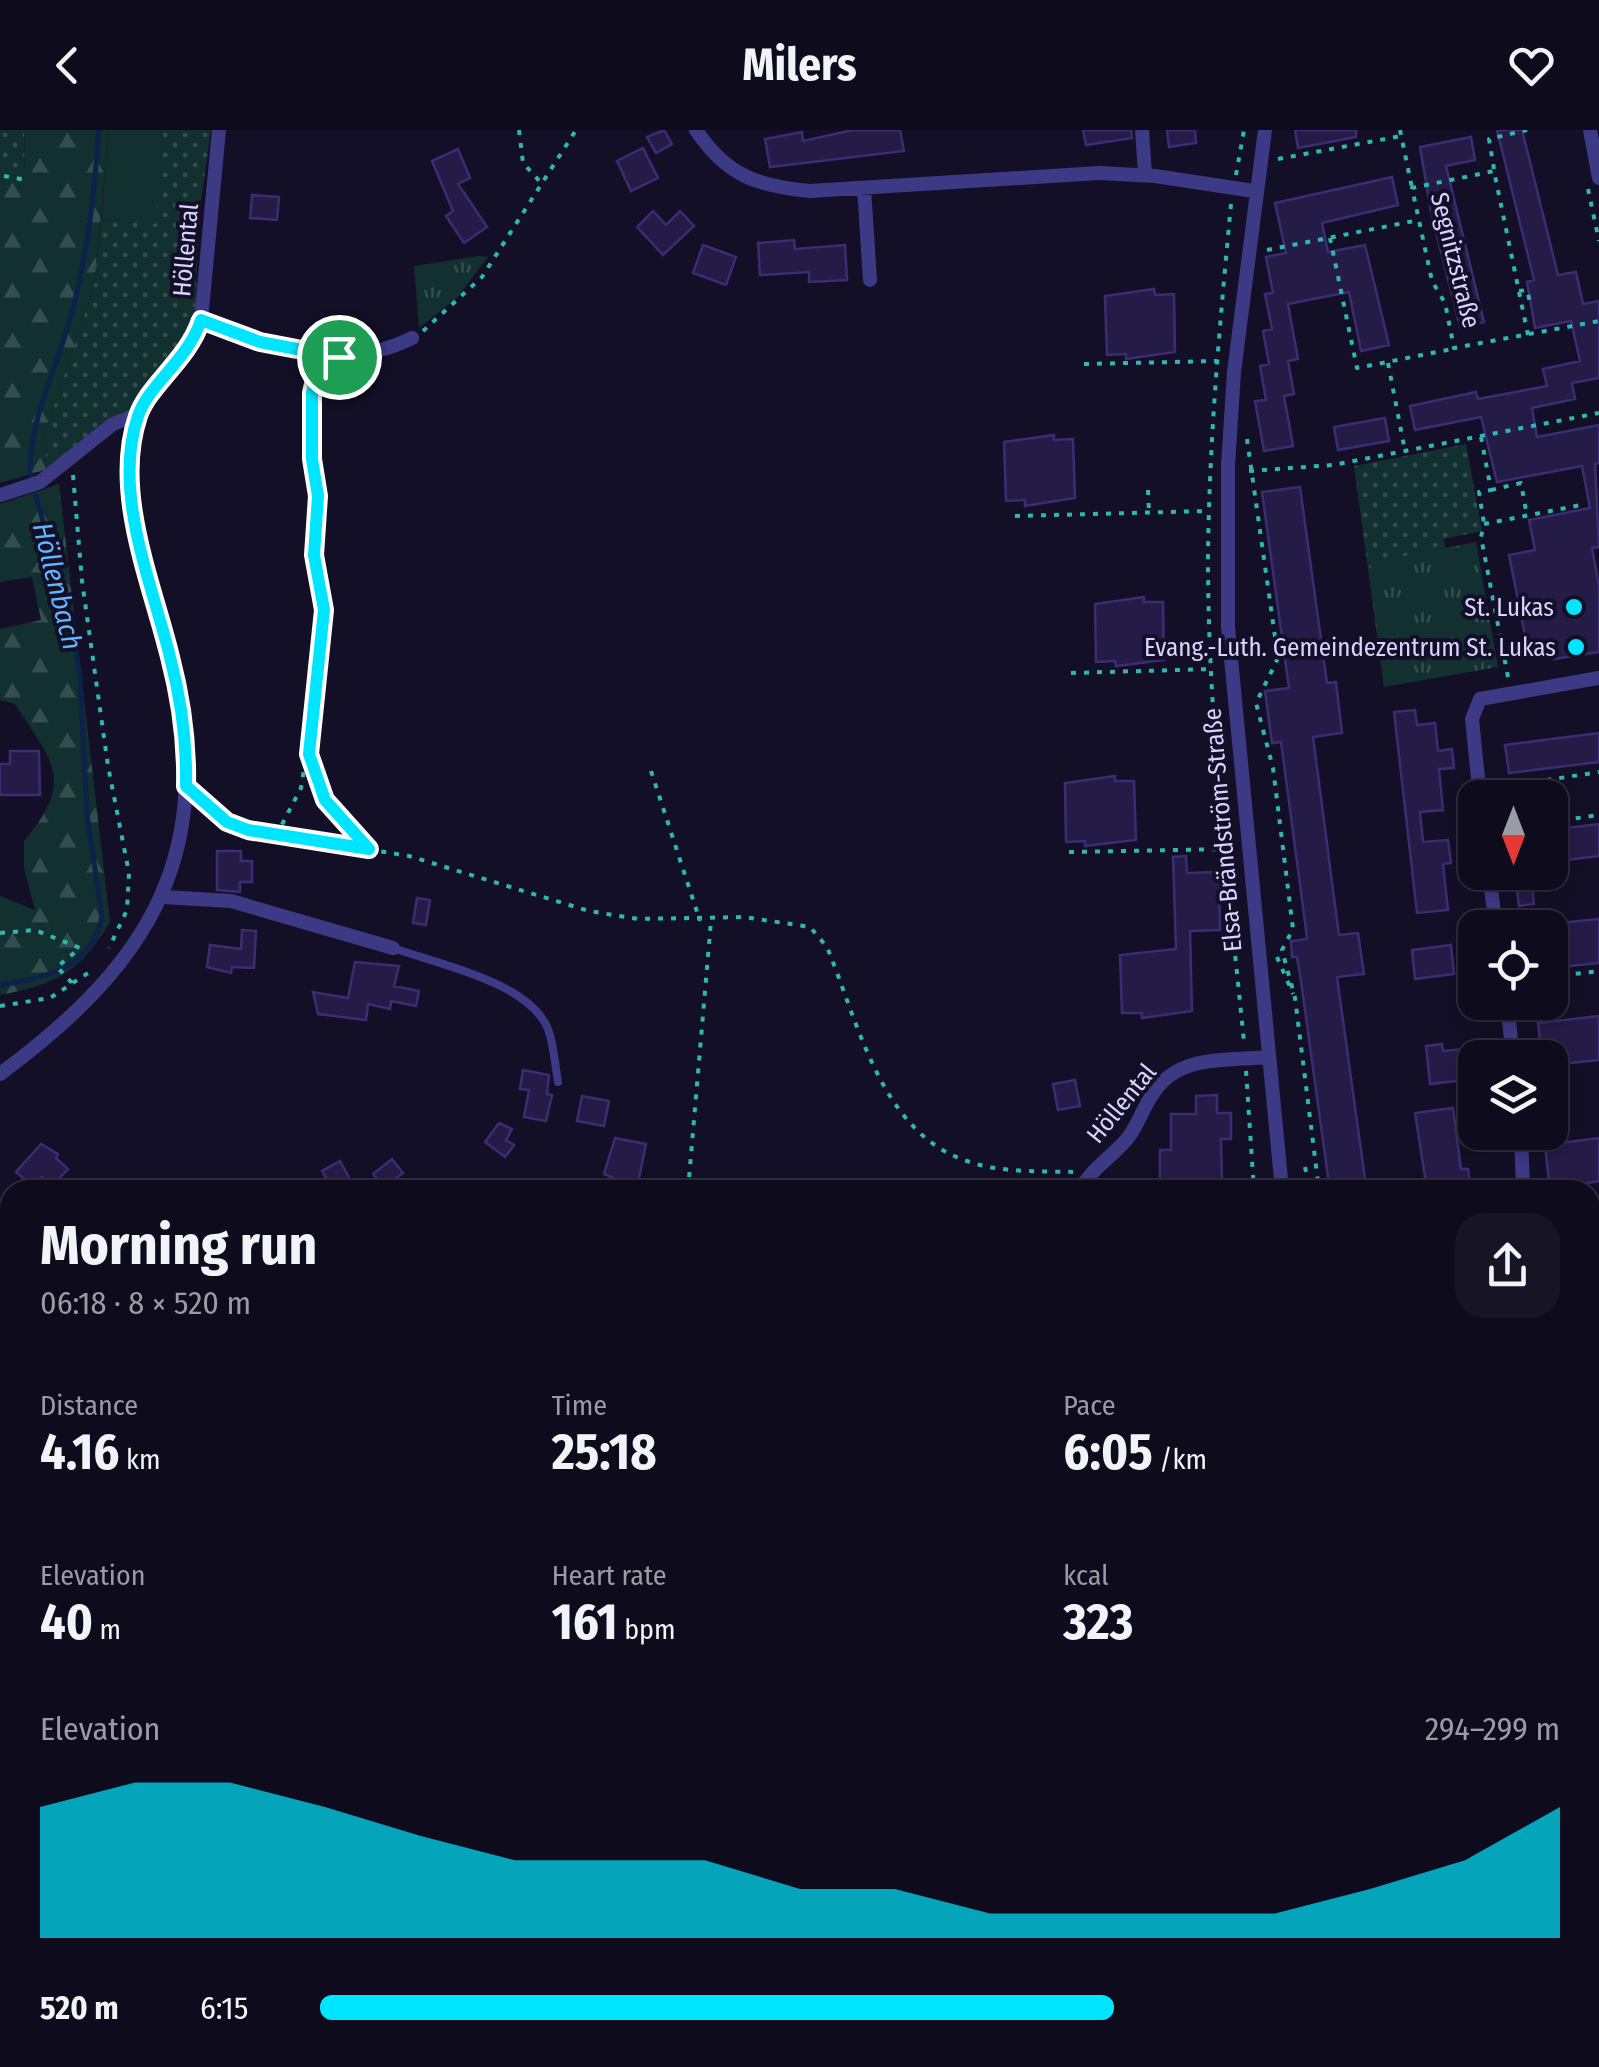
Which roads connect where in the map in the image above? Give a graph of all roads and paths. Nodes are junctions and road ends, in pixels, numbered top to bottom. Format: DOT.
graph roads {
  1 [pos="219,130"];
  2 [pos="519,130"];
  3 [pos="576,130"];
  4 [pos="696,130"];
  5 [pos="1142,130"];
  6 [pos="1244,130"];
  7 [pos="1265,130"];
  8 [pos="1487,130"];
  9 [pos="1527,130"];
  10 [pos="1590,130"];
  11 [pos="1401,133"];
  12 [pos="1489,139"];
  13 [pos="1278,145"];
  14 [pos="1276,159"];
  15 [pos="1274,171"];
  16 [pos="1494,171"];
  17 [pos="1145,174"];
  18 [pos="4,176"];
  19 [pos="1599,178"];
  20 [pos="26,180"];
  21 [pos="543,185"];
  22 [pos="864,188"];
  23 [pos="1232,188"];
  24 [pos="1412,188"];
  25 [pos="1254,191"];
  26 [pos="1419,220"];
  27 [pos="1264,236"];
  28 [pos="1330,238"];
  29 [pos="1262,251"];
  30 [pos="1262,258"];
  31 [pos="870,280"];
  32 [pos="1519,291"];
  33 [pos="1531,306"];
  34 [pos="201,320"];
  35 [pos="1599,321"];
  36 [pos="1528,336"];
  37 [pos="412,338"];
  38 [pos="1454,348"];
  39 [pos="339,357"];
  40 [pos="1217,361"];
  41 [pos="1388,362"];
  42 [pos="1084,364"];
  43 [pos="1599,413"];
  44 [pos="138,414"];
  45 [pos="1579,417"];
  46 [pos="1581,428"];
  47 [pos="1247,431"];
  48 [pos="1230,437"];
  49 [pos="1481,438"];
  50 [pos="1405,452"];
  51 [pos="72,459"];
  52 [pos="1247,471"];
  53 [pos="1148,490"];
  54 [pos="1492,490"];
  55 [pos="1245,491"];
  56 [pos="0,496"];
  57 [pos="1586,504"];
  58 [pos="1227,511"];
  59 [pos="1149,513"];
  60 [pos="1015,516"];
  61 [pos="1527,516"];
  62 [pos="1484,524"];
  63 [pos="1212,669"];
  64 [pos="1071,673"];
  65 [pos="1599,678"];
  66 [pos="1511,690"];
  67 [pos="1250,702"];
  68 [pos="1252,720"];
  69 [pos="309,754"];
  70 [pos="651,772"];
  71 [pos="1599,772"];
  72 [pos="1479,780"];
  73 [pos="1556,780"];
  74 [pos="186,786"];
  75 [pos="1599,816"];
  76 [pos="1568,820"];
  77 [pos="276,836"];
  78 [pos="369,849"];
  79 [pos="1226,849"];
  80 [pos="1069,852"];
  81 [pos="163,897"];
  82 [pos="711,920"];
  83 [pos="700,921"];
  84 [pos="0,933"];
  85 [pos="1274,942"];
  86 [pos="393,948"];
  87 [pos="1599,971"];
  88 [pos="1568,975"];
  89 [pos="74,985"];
  90 [pos="1295,998"];
  91 [pos="0,1006"];
  92 [pos="1268,1057"];
  93 [pos="0,1074"];
  94 [pos="558,1082"];
  95 [pos="1522,1150"];
  96 [pos="1305,1168"];
  97 [pos="1090,1173"];
  98 [pos="689,1180"];
  99 [pos="1086,1180"];
  100 [pos="1281,1180"];
  101 [pos="1308,1180"];
  102 [pos="1318,1180"];
  103 [pos="1523,1180"];
  1 -- 34 [label="street, Höllental"];
  2 -- 21 [label="path"];
  3 -- 21 [label="path"];
  4 -- 22 [label="street"];
  5 -- 17 [label="street"];
  6 -- 23 [label="path"];
  7 -- 25 [label="street, Elsa-Brändström-Straße"];
  8 -- 12 [label="path, Segnitzstraße"];
  9 -- 12 [label="path"];
  10 -- 19 [label="street"];
  11 -- 14 [label="path"];
  11 -- 24 [label="path"];
  12 -- 16 [label="path, Segnitzstraße"];
  13 -- 14 [label="path"];
  14 -- 15 [label="path"];
  16 -- 24 [label="path, Segnitzstraße"];
  16 -- 32 [label="path, Segnitzstraße"];
  17 -- 22 [label="street"];
  17 -- 23 [label="street"];
  18 -- 20 [label="path"];
  21 -- 37 [label="path"];
  22 -- 31 [label="street"];
  23 -- 25 [label="street"];
  24 -- 26 [label="path, Segnitzstraße"];
  25 -- 48 [label="street, Elsa-Brändström-Straße"];
  26 -- 28 [label="path"];
  26 -- 38 [label="path, Segnitzstraße"];
  27 -- 29 [label="path"];
  28 -- 29 [label="path"];
  28 -- 41 [label="path"];
  29 -- 30 [label="path"];
  32 -- 33 [label="path"];
  32 -- 36 [label="path, Segnitzstraße"];
  34 -- 39 [label="street"];
  34 -- 44 [label="street, Höllental"];
  35 -- 36 [label="path, Segnitzstraße"];
  36 -- 38 [label="path, Segnitzstraße"];
  37 -- 39 [label="street"];
  38 -- 41 [label="path"];
  39 -- 69 [label="path"];
  40 -- 42 [label="path"];
  41 -- 50 [label="path"];
  43 -- 45 [label="path"];
  44 -- 51 [label="street, Höllental"];
  44 -- 74 [label="street"];
  45 -- 46 [label="path"];
  45 -- 49 [label="path"];
  47 -- 52 [label="path"];
  48 -- 52 [label="path"];
  48 -- 58 [label="street, Elsa-Brändström-Straße"];
  49 -- 50 [label="path"];
  49 -- 54 [label="path"];
  50 -- 52 [label="path"];
  51 -- 56 [label="street, Höllental"];
  51 -- 89 [label="path"];
  52 -- 55 [label="path"];
  52 -- 90 [label="path"];
  53 -- 59 [label="path"];
  54 -- 61 [label="path"];
  54 -- 62 [label="path"];
  57 -- 61 [label="path"];
  58 -- 59 [label="path"];
  58 -- 92 [label="street, Elsa-Brändström-Straße"];
  59 -- 60 [label="path"];
  61 -- 62 [label="path"];
  62 -- 66 [label="path"];
  63 -- 64 [label="path"];
  65 -- 66 [label="street"];
  66 -- 72 [label="street"];
  67 -- 68 [label="path"];
  69 -- 77 [label="path"];
  69 -- 78 [label="path"];
  70 -- 83 [label="path"];
  71 -- 73 [label="path"];
  74 -- 77 [label="path"];
  74 -- 81 [label="street"];
  75 -- 76 [label="path"];
  77 -- 78 [label="path"];
  78 -- 83 [label="path"];
  79 -- 80 [label="path"];
  81 -- 86 [label="street"];
  81 -- 93 [label="street"];
  82 -- 83 [label="path"];
  82 -- 97 [label="path"];
  82 -- 98 [label="path"];
  84 -- 89 [label="path"];
  85 -- 90 [label="path"];
  86 -- 94 [label="lane"];
  87 -- 88 [label="path"];
  89 -- 91 [label="path"];
  90 -- 102 [label="path"];
  92 -- 97 [label="street, Höllental"];
  92 -- 100 [label="street, Elsa-Brändström-Straße"];
  95 -- 103 [label="street"];
  96 -- 101 [label="path"];
  97 -- 99 [label="street, Höllental"];
}
